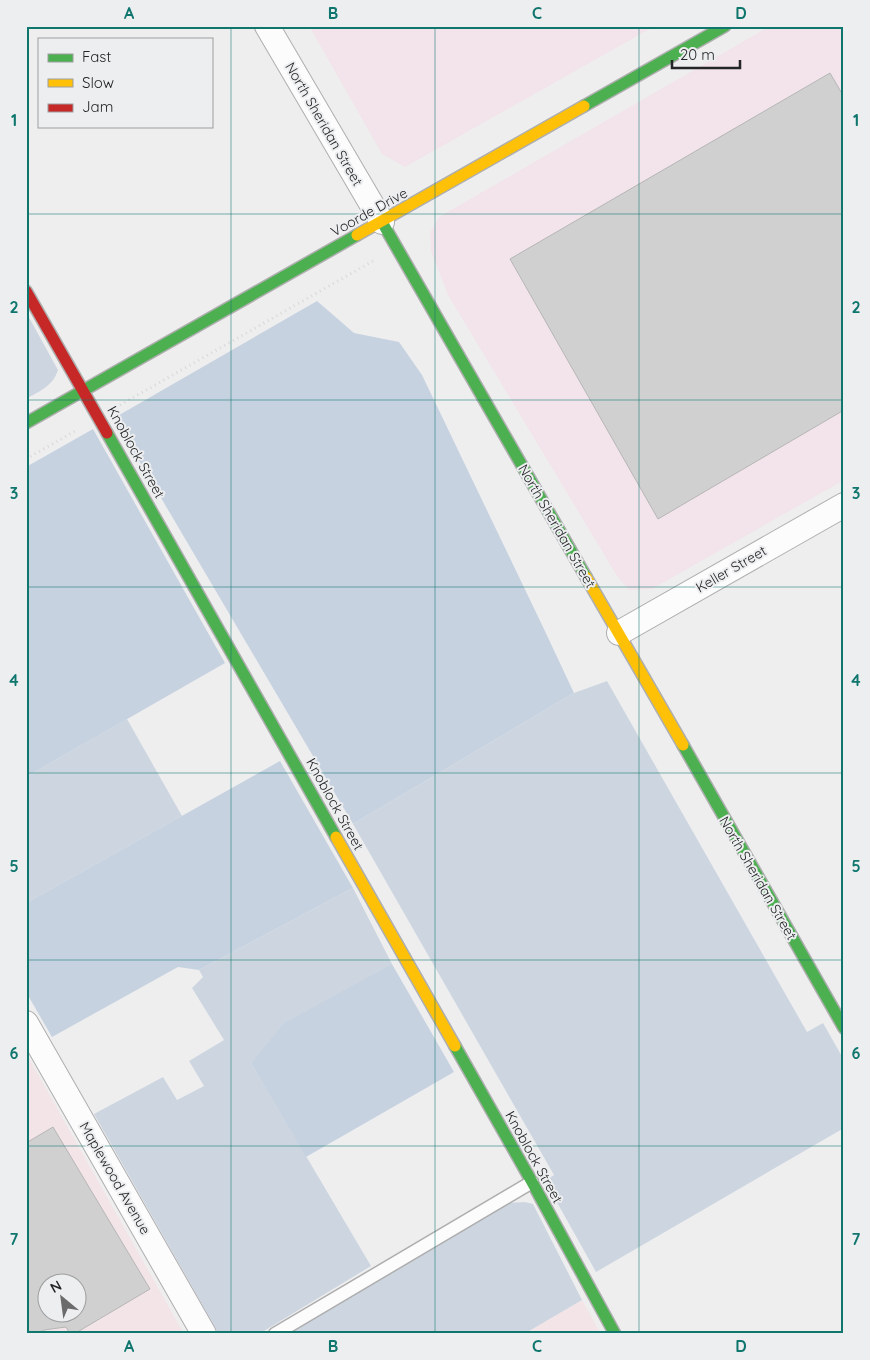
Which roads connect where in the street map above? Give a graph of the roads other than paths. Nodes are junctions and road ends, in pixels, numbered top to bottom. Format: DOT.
graph roads {
  1 [pos="267,26"];
  2 [pos="725,26"];
  3 [pos="382,222"];
  4 [pos="26,291"];
  5 [pos="84,390"];
  6 [pos="26,423"];
  7 [pos="844,505"];
  8 [pos="619,633"];
  9 [pos="26,1023"];
  10 [pos="844,1028"];
  11 [pos="532,1182"];
  12 [pos="204,1334"];
  13 [pos="275,1334"];
  14 [pos="615,1334"];
  1 -- 3 [label="street, North Sheridan Street"];
  2 -- 3 [label="street, Voorde Drive"];
  3 -- 5 [label="street, Voorde Drive"];
  3 -- 8 [label="street, North Sheridan Street"];
  4 -- 5 [label="street, Knoblock Street"];
  5 -- 6 [label="street, Voorde Drive"];
  5 -- 11 [label="street, Knoblock Street"];
  7 -- 8 [label="street, Keller Street"];
  8 -- 10 [label="street, North Sheridan Street"];
  9 -- 12 [label="street, Maplewood Avenue"];
  11 -- 13 [label="lane"];
  11 -- 14 [label="street, Knoblock Street"];
}
